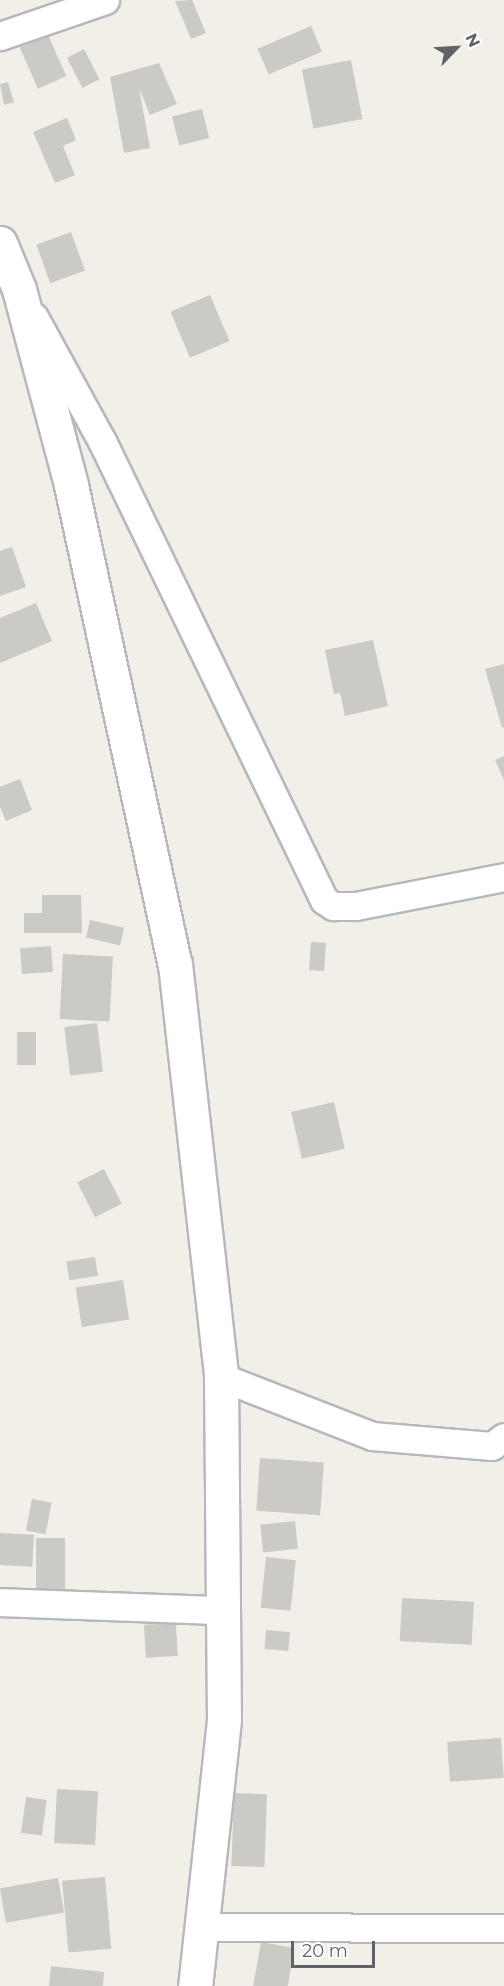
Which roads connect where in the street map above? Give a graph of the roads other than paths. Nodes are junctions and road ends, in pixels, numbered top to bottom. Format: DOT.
graph roads {
  1 [pos="105,0"];
  2 [pos="0,36"];
  3 [pos="0,243"];
  4 [pos="19,289"];
  5 [pos="504,876"];
  6 [pos="221,1377"];
  7 [pos="504,1437"];
  8 [pos="0,1602"];
  9 [pos="223,1610"];
  10 [pos="204,1927"];
  11 [pos="504,1928"];
  12 [pos="195,1986"];
  1 -- 2 [label="street"];
  3 -- 4 [label="street"];
  4 -- 5 [label="street"];
  4 -- 6 [label="street"];
  6 -- 7 [label="street"];
  6 -- 9 [label="street"];
  8 -- 9 [label="street"];
  9 -- 10 [label="street"];
  10 -- 11 [label="street"];
  10 -- 12 [label="street"];
}
